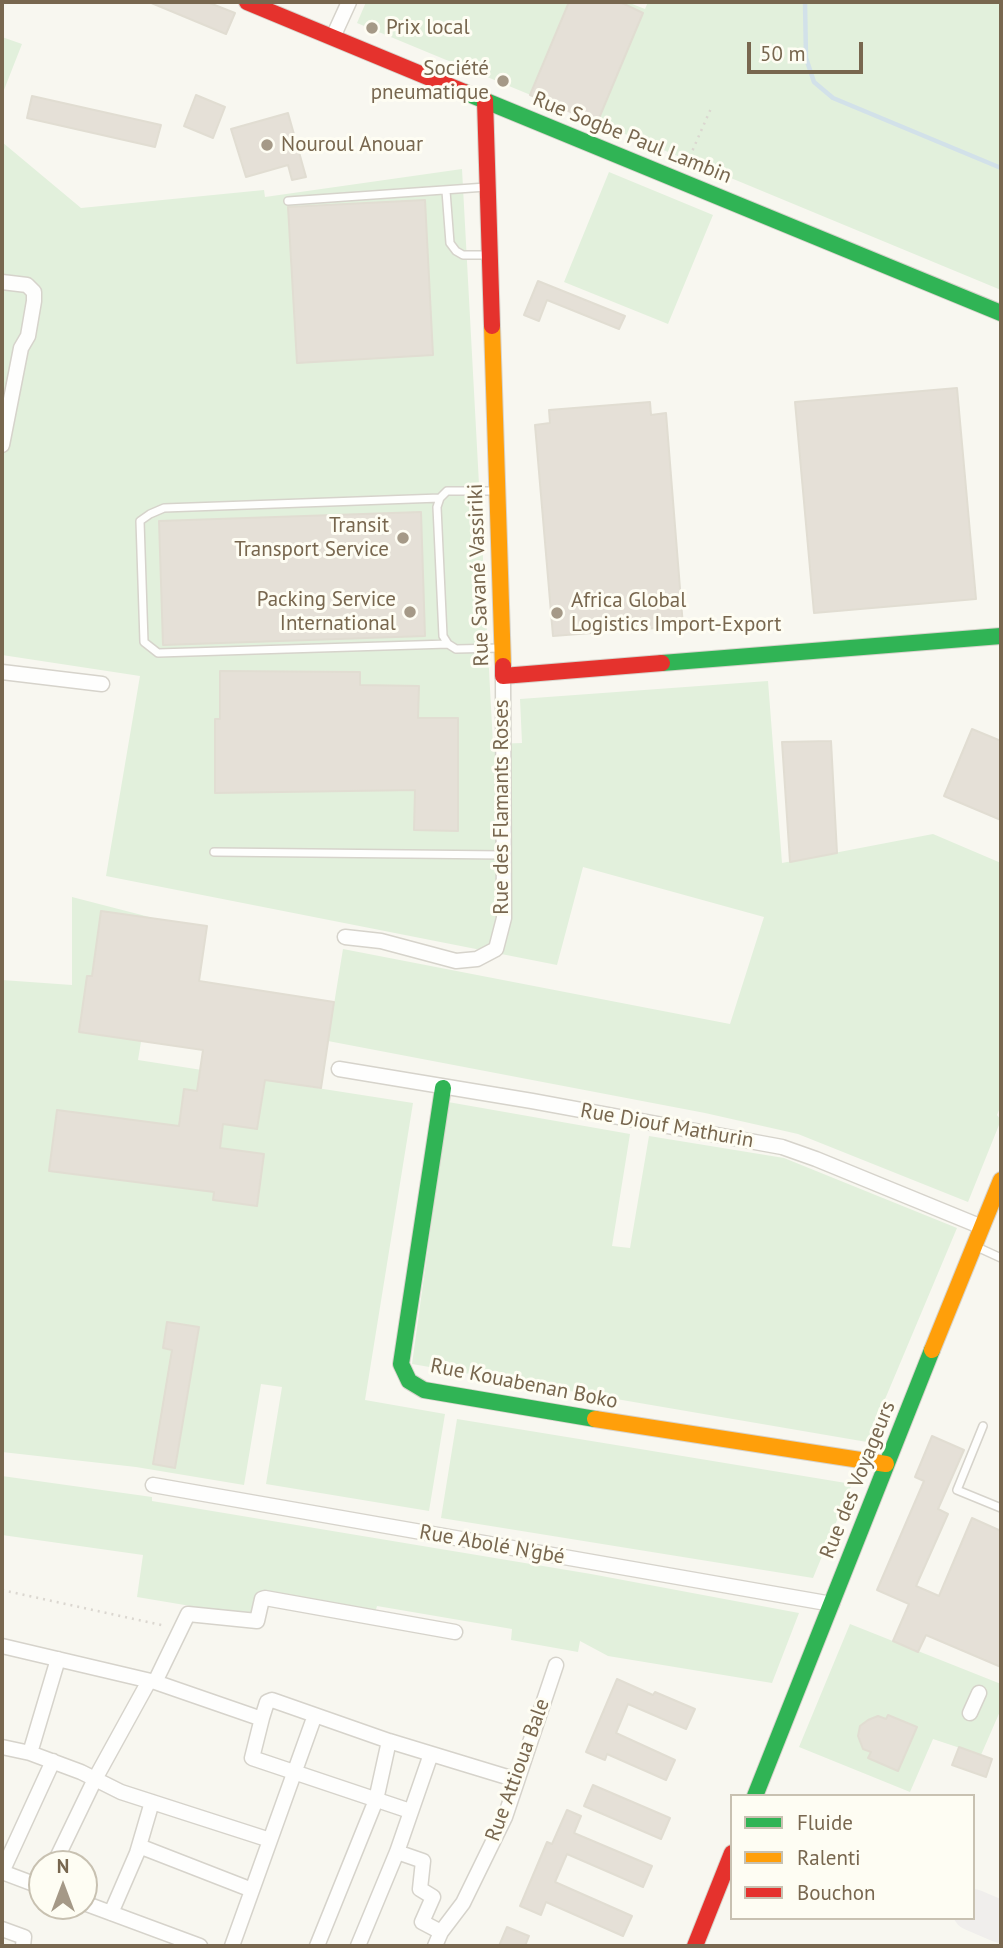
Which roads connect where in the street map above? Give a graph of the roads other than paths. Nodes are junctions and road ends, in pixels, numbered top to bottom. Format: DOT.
graph roads {
  1 [pos="247,2"];
  2 [pos="349,2"];
  3 [pos="334,37"];
  4 [pos="485,100"];
  5 [pos="487,187"];
  6 [pos="446,191"];
  7 [pos="288,201"];
  8 [pos="489,254"];
  9 [pos="2,282"];
  10 [pos="1001,313"];
  11 [pos="2,445"];
  12 [pos="497,491"];
  13 [pos="440,498"];
  14 [pos="1001,636"];
  15 [pos="448,644"];
  16 [pos="502,648"];
  17 [pos="2,672"];
  18 [pos="503,676"];
  19 [pos="102,684"];
  20 [pos="214,852"];
  21 [pos="505,855"];
  22 [pos="345,937"];
  23 [pos="339,1069"];
  24 [pos="443,1088"];
  25 [pos="1001,1180"];
  26 [pos="982,1227"];
  27 [pos="975,1246"];
  28 [pos="1001,1258"];
  29 [pos="983,1426"];
  30 [pos="886,1464"];
  31 [pos="153,1485"];
  32 [pos="1001,1508"];
  33 [pos="832,1604"];
  34 [pos="455,1632"];
  35 [pos="2,1646"];
  36 [pos="58,1660"];
  37 [pos="556,1665"];
  38 [pos="152,1681"];
  39 [pos="979,1693"];
  40 [pos="970,1713"];
  41 [pos="315,1715"];
  42 [pos="262,1718"];
  43 [pos="389,1741"];
  44 [pos="2,1747"];
  45 [pos="30,1752"];
  46 [pos="430,1754"];
  47 [pos="53,1762"];
  48 [pos="294,1772"];
  49 [pos="95,1779"];
  50 [pos="517,1780"];
  51 [pos="756,1794"];
  52 [pos="376,1800"];
  53 [pos="152,1802"];
  54 [pos="410,1811"];
  55 [pos="270,1840"];
  56 [pos="139,1846"];
  57 [pos="61,1850"];
  58 [pos="397,1852"];
  59 [pos="730,1858"];
  60 [pos="2,1872"];
  61 [pos="28,1882"];
  62 [pos="252,1890"];
  63 [pos="98,1908"];
  64 [pos="111,1913"];
  65 [pos="2,1928"];
  66 [pos="441,1932"];
  67 [pos="23,1946"];
  68 [pos="200,1946"];
  69 [pos="232,1946"];
  70 [pos="317,1946"];
  71 [pos="358,1946"];
  72 [pos="435,1946"];
  73 [pos="695,1946"];
  1 -- 3 [label="street, Rue Sogbe Paul Lambin"];
  2 -- 3 [label="street"];
  3 -- 4 [label="street, Rue Sogbe Paul Lambin"];
  4 -- 5 [label="street, Rue Savané Vassiriki"];
  4 -- 10 [label="street, Rue Sogbe Paul Lambin"];
  5 -- 6 [label="lane"];
  5 -- 8 [label="street, Rue Savané Vassiriki"];
  6 -- 7 [label="lane"];
  6 -- 8 [label="lane"];
  8 -- 12 [label="street, Rue Savané Vassiriki"];
  9 -- 11 [label="street"];
  12 -- 13 [label="lane"];
  12 -- 16 [label="street, Rue Savané Vassiriki"];
  13 -- 15 [label="lane"];
  13 -- 15 [label="lane"];
  14 -- 18 [label="street, Rue Savané Vassiriki"];
  15 -- 16 [label="lane"];
  16 -- 18 [label="street, Rue Savané Vassiriki"];
  17 -- 19 [label="street"];
  18 -- 21 [label="street, Rue des Flamants Roses"];
  20 -- 21 [label="lane"];
  21 -- 22 [label="street, Rue des Flamants Roses"];
  23 -- 24 [label="street, Rue Diouf Mathurin"];
  24 -- 26 [label="street, Rue Diouf Mathurin"];
  24 -- 30 [label="street, Rue Kouabenan Boko"];
  25 -- 26 [label="street, Rue des Voyageurs"];
  26 -- 27 [label="street, Rue des Voyageurs"];
  27 -- 28 [label="lane"];
  27 -- 30 [label="street, Rue des Voyageurs"];
  29 -- 32 [label="lane"];
  30 -- 33 [label="street, Rue des Voyageurs"];
  31 -- 33 [label="street, Rue Abolé N'gbé"];
  33 -- 51 [label="street, Rue des Voyageurs"];
  34 -- 38 [label="street"];
  35 -- 36 [label="street"];
  36 -- 38 [label="street"];
  36 -- 45 [label="street"];
  37 -- 50 [label="street, Rue Attioua Bale"];
  38 -- 42 [label="street"];
  38 -- 49 [label="street"];
  39 -- 40 [label="street"];
  41 -- 42 [label="street"];
  41 -- 43 [label="street"];
  41 -- 48 [label="street"];
  42 -- 48 [label="street"];
  43 -- 46 [label="street"];
  43 -- 52 [label="street"];
  44 -- 45 [label="street"];
  45 -- 47 [label="street"];
  46 -- 50 [label="street"];
  46 -- 54 [label="street"];
  47 -- 49 [label="street"];
  47 -- 60 [label="street"];
  48 -- 52 [label="street"];
  48 -- 55 [label="street"];
  49 -- 53 [label="street"];
  49 -- 57 [label="street"];
  50 -- 66 [label="street, Rue Attioua Bale"];
  52 -- 54 [label="street"];
  52 -- 70 [label="street"];
  53 -- 55 [label="street"];
  53 -- 56 [label="street"];
  54 -- 58 [label="street"];
  55 -- 62 [label="street"];
  56 -- 62 [label="street"];
  56 -- 64 [label="street"];
  58 -- 66 [label="street"];
  58 -- 71 [label="street"];
  59 -- 73 [label="street"];
  60 -- 61 [label="street"];
  62 -- 69 [label="street"];
  63 -- 64 [label="street"];
  64 -- 68 [label="street"];
  65 -- 67 [label="street"];
  66 -- 72 [label="street, Rue Attioua Bale"];
}
